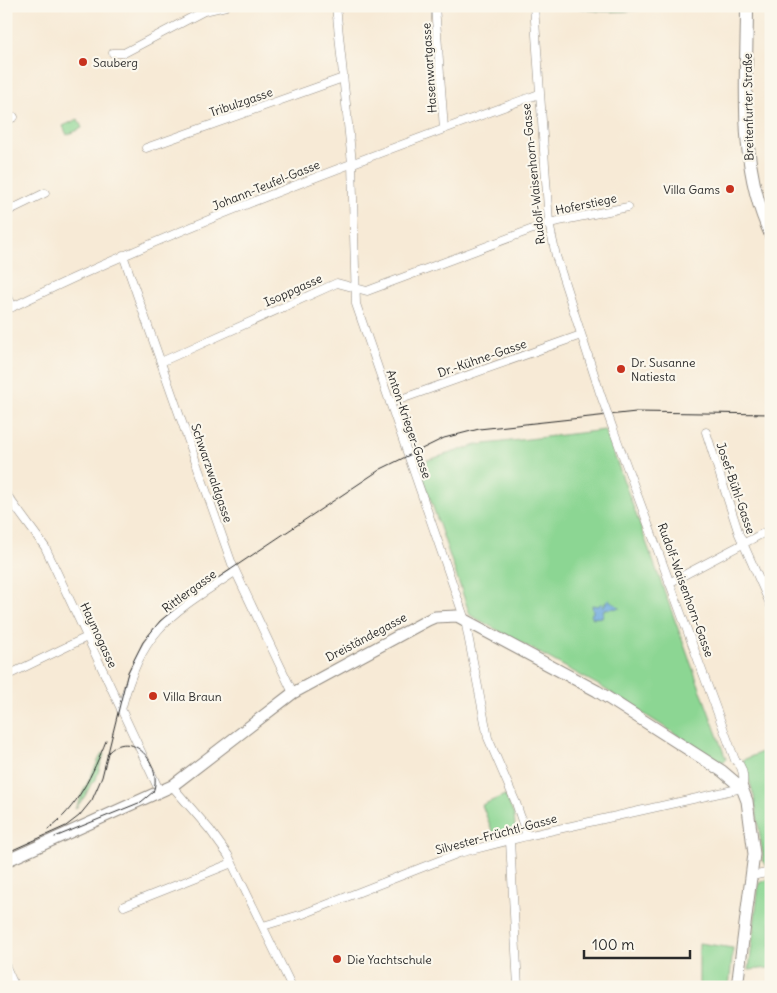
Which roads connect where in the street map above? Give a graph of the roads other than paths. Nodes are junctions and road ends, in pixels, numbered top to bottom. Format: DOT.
graph roads {
  1 [pos="226,6"];
  2 [pos="336,6"];
  3 [pos="435,6"];
  4 [pos="534,6"];
  5 [pos="747,6"];
  6 [pos="113,53"];
  7 [pos="344,78"];
  8 [pos="539,94"];
  9 [pos="444,129"];
  10 [pos="146,148"];
  11 [pos="352,163"];
  12 [pos="45,193"];
  13 [pos="628,206"];
  14 [pos="6,212"];
  15 [pos="549,223"];
  16 [pos="771,235"];
  17 [pos="123,255"];
  18 [pos="355,289"];
  19 [pos="6,294"];
  20 [pos="10,309"];
  21 [pos="582,335"];
  22 [pos="161,362"];
  23 [pos="390,403"];
  24 [pos="706,432"];
  25 [pos="6,494"];
  26 [pos="771,529"];
  27 [pos="743,544"];
  28 [pos="235,572"];
  29 [pos="669,583"];
  30 [pos="771,606"];
  31 [pos="466,620"];
  32 [pos="88,637"];
  33 [pos="6,676"];
  34 [pos="293,693"];
  35 [pos="121,710"];
  36 [pos="735,760"];
  37 [pos="722,771"];
  38 [pos="172,786"];
  39 [pos="742,788"];
  40 [pos="160,792"];
  41 [pos="527,836"];
  42 [pos="510,841"];
  43 [pos="6,861"];
  44 [pos="232,863"];
  45 [pos="771,872"];
  46 [pos="752,876"];
  47 [pos="124,906"];
  48 [pos="263,926"];
  49 [pos="6,967"];
  50 [pos="16,987"];
  51 [pos="292,987"];
  52 [pos="518,987"];
  53 [pos="737,987"];
  1 -- 6 [label="street"];
  2 -- 7 [label="street, Anton-Krieger-Gasse"];
  3 -- 9 [label="street, Hasenwartgasse"];
  4 -- 8 [label="street, Rudolf-Waisenhorn-Gasse"];
  5 -- 16 [label="main road, Breitenfurter Straße"];
  7 -- 10 [label="street, Tribulzgasse"];
  7 -- 11 [label="street, Anton-Krieger-Gasse"];
  8 -- 9 [label="street, Johann-Teufel-Gasse"];
  8 -- 15 [label="street, Rudolf-Waisenhorn-Gasse"];
  9 -- 11 [label="street, Johann-Teufel-Gasse"];
  11 -- 17 [label="street, Johann-Teufel-Gasse"];
  11 -- 18 [label="street, Anton-Krieger-Gasse"];
  12 -- 14 [label="street"];
  13 -- 15 [label="street, Hoferstiege"];
  15 -- 18 [label="street, Isoppgasse"];
  15 -- 21 [label="street, Rudolf-Waisenhorn-Gasse"];
  17 -- 20 [label="street, Johann-Teufel-Gasse"];
  17 -- 22 [label="street, Schwarzwaldgasse"];
  18 -- 22 [label="street, Isoppgasse"];
  18 -- 23 [label="street, Anton-Krieger-Gasse"];
  19 -- 20 [label="street"];
  21 -- 23 [label="street, Dr.-Kühne-Gasse"];
  21 -- 29 [label="street, Rudolf-Waisenhorn-Gasse, bridge"];
  22 -- 28 [label="street, Schwarzwaldgasse"];
  23 -- 31 [label="street, Anton-Krieger-Gasse"];
  24 -- 27 [label="street, Josef-Bühl-Gasse"];
  25 -- 32 [label="street, Haymogasse"];
  26 -- 27 [label="street"];
  27 -- 29 [label="street"];
  27 -- 30 [label="street, Josef-Bühl-Gasse"];
  28 -- 34 [label="street, Schwarzwaldgasse"];
  28 -- 35 [label="street, Rittlergasse"];
  29 -- 36 [label="street, Rudolf-Waisenhorn-Gasse"];
  31 -- 34 [label="street, Dreiständegasse"];
  31 -- 37 [label="street, Dreiständegasse"];
  31 -- 41 [label="street, Anton-Krieger-Gasse"];
  32 -- 33 [label="street"];
  32 -- 35 [label="street, Haymogasse"];
  34 -- 38 [label="street, Dreiständegasse"];
  35 -- 40 [label="street, Haymogasse"];
  36 -- 37 [label="street"];
  36 -- 39 [label="street, Rudolf-Waisenhorn-Gasse"];
  37 -- 39 [label="street, Dreiständegasse"];
  38 -- 40 [label="street, Dreiständegasse"];
  38 -- 44 [label="street"];
  39 -- 41 [label="street, Silvester-Früchtl-Gasse"];
  39 -- 46 [label="street, Rudolf-Waisenhorn-Gasse"];
  40 -- 43 [label="street, Dreiständegasse"];
  41 -- 42 [label="street, Silvester-Früchtl-Gasse"];
  42 -- 48 [label="street, Silvester-Früchtl-Gasse"];
  42 -- 52 [label="street"];
  44 -- 47 [label="street"];
  44 -- 48 [label="street"];
  45 -- 46 [label="street"];
  46 -- 53 [label="street, Rudolf-Waisenhorn-Gasse"];
  48 -- 51 [label="street"];
  49 -- 50 [label="street"];
}
